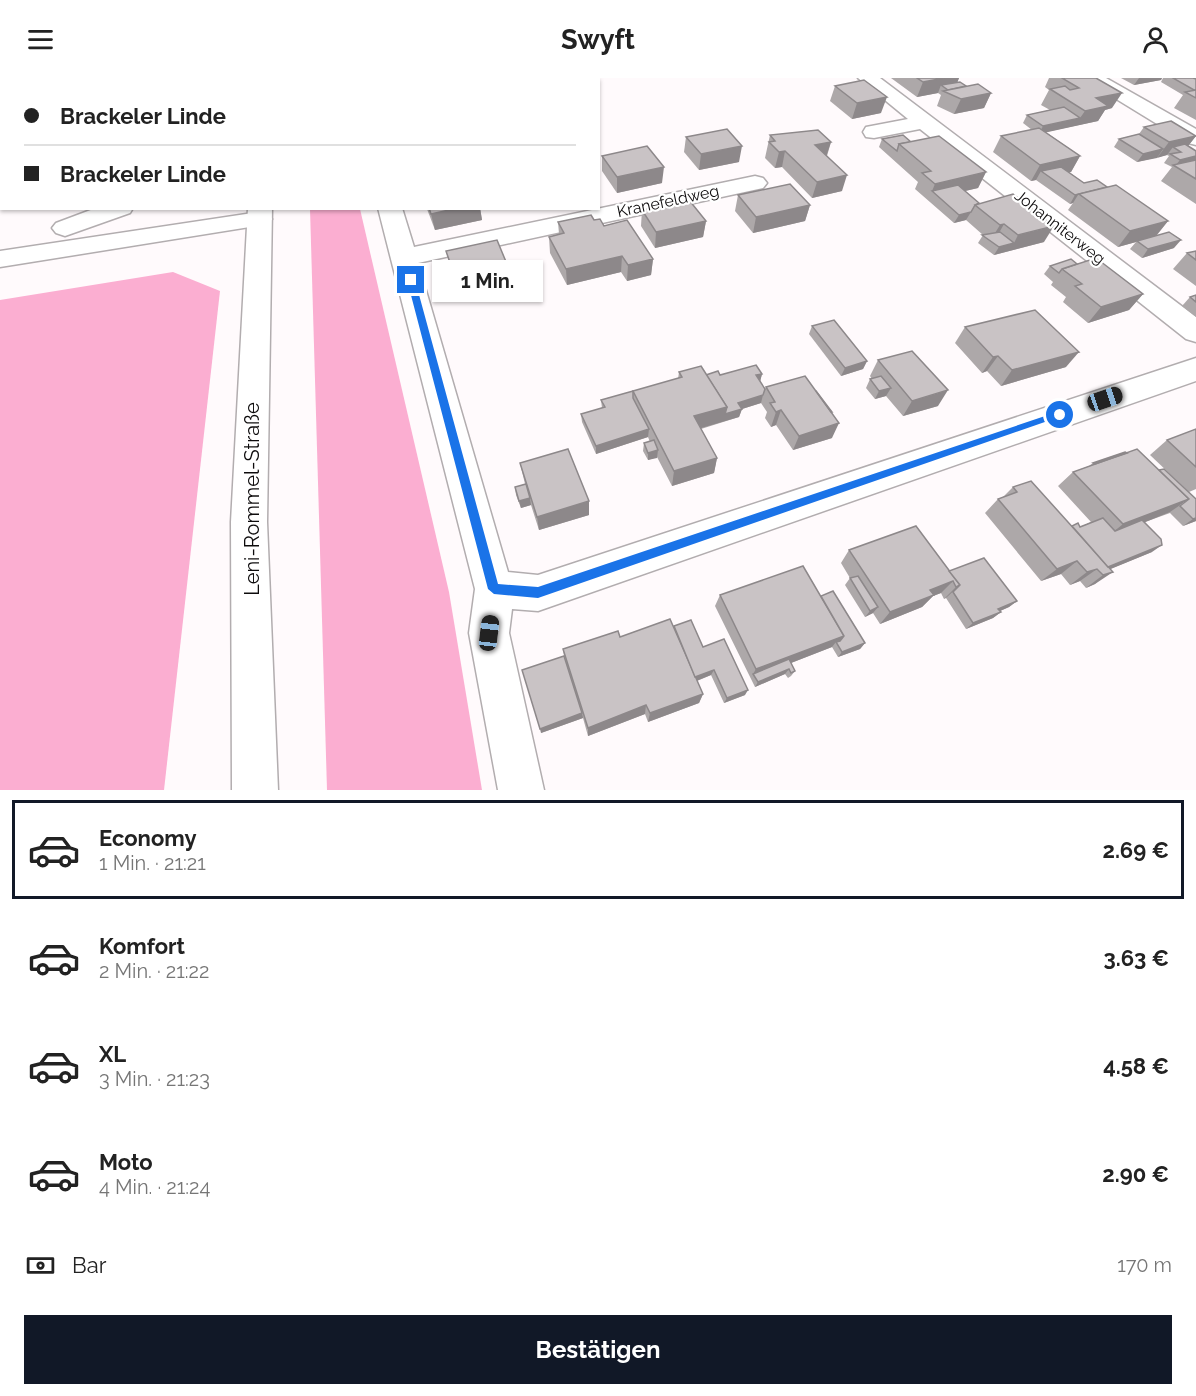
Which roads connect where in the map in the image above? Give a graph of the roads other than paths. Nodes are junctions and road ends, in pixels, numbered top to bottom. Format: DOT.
graph roads {
  1 [pos="868,78"];
  2 [pos="1092,78"];
  3 [pos="924,122"];
  4 [pos="874,132"];
  5 [pos="1196,138"];
  6 [pos="755,183"];
  7 [pos="115,210"];
  8 [pos="170,210"];
  9 [pos="391,210"];
  10 [pos="602,210"];
  11 [pos="260,214"];
  12 [pos="65,228"];
  13 [pos="0,241"];
  14 [pos="405,257"];
  15 [pos="0,259"];
  16 [pos="1196,333"];
  17 [pos="1196,369"];
  18 [pos="494,589"];
  19 [pos="255,790"];
  20 [pos="521,790"];
  1 -- 3 [label="main road, Johanniterweg"];
  2 -- 5 [label="main road"];
  3 -- 4 [label="main road"];
  3 -- 16 [label="main road, Johanniterweg"];
  6 -- 10 [label="main road, Kranefeldweg"];
  7 -- 12 [label="main road"];
  8 -- 12 [label="main road"];
  9 -- 14 [label="main road"];
  10 -- 14 [label="main road, Kranefeldweg"];
  11 -- 15 [label="main road"];
  11 -- 19 [label="main road, Leni-Rommel-Straße"];
  12 -- 13 [label="main road"];
  14 -- 18 [label="main road"];
  17 -- 18 [label="main road"];
  18 -- 20 [label="main road"];
}
